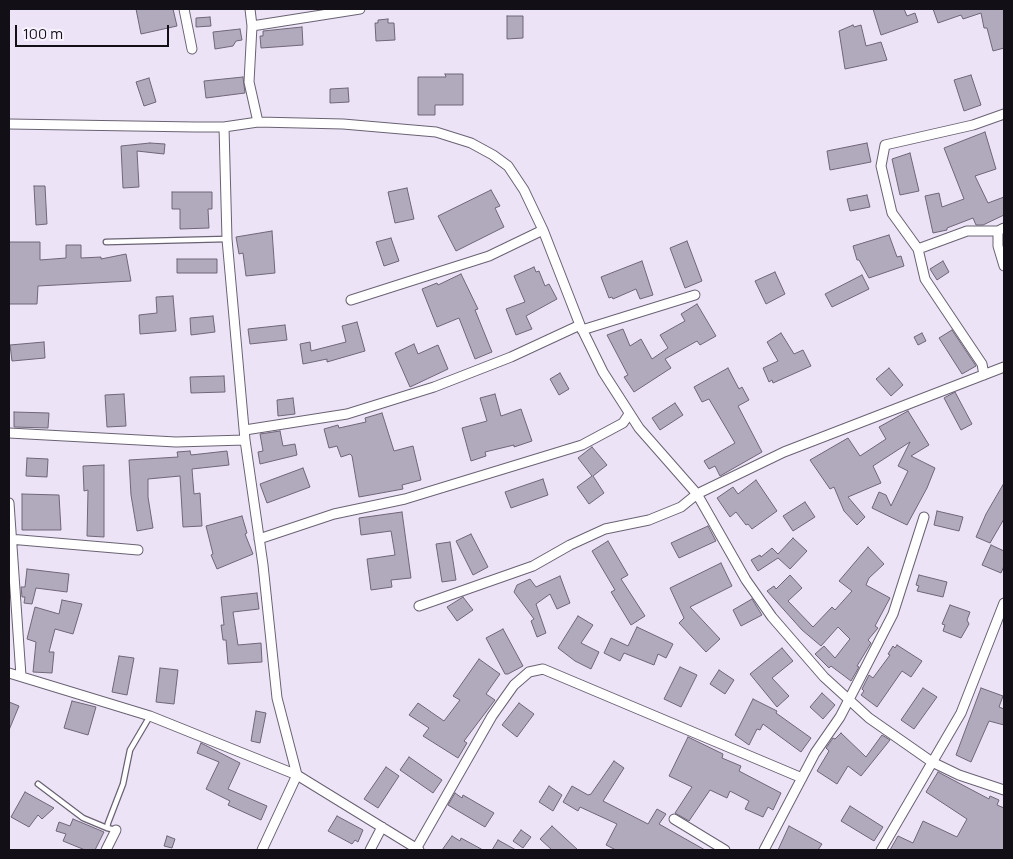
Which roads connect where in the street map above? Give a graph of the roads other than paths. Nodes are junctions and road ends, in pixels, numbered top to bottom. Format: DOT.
graph roads {
  1 [pos="184,9"];
  2 [pos="250,9"];
  3 [pos="360,9"];
  4 [pos="252,26"];
  5 [pos="192,48"];
  6 [pos="1004,114"];
  7 [pos="258,122"];
  8 [pos="9,124"];
  9 [pos="224,127"];
  10 [pos="1001,229"];
  11 [pos="543,230"];
  12 [pos="226,238"];
  13 [pos="106,242"];
  14 [pos="918,249"];
  15 [pos="1004,266"];
  16 [pos="695,296"];
  17 [pos="351,300"];
  18 [pos="581,328"];
  19 [pos="1004,367"];
  20 [pos="984,375"];
  21 [pos="629,414"];
  22 [pos="9,433"];
  23 [pos="245,435"];
  24 [pos="697,494"];
  25 [pos="9,503"];
  26 [pos="924,517"];
  27 [pos="11,539"];
  28 [pos="259,539"];
  29 [pos="138,550"];
  30 [pos="1004,603"];
  31 [pos="419,606"];
  32 [pos="9,673"];
  33 [pos="21,676"];
  34 [pos="848,700"];
  35 [pos="150,716"];
  36 [pos="932,762"];
  37 [pos="297,775"];
  38 [pos="802,778"];
  39 [pos="38,784"];
  40 [pos="1004,790"];
  41 [pos="674,819"];
  42 [pos="382,827"];
  43 [pos="107,828"];
  44 [pos="116,830"];
  45 [pos="417,849"];
  46 [pos="106,850"];
  47 [pos="262,850"];
  48 [pos="370,850"];
  49 [pos="725,850"];
  50 [pos="764,850"];
  51 [pos="881,850"];
  1 -- 5 [label="street"];
  2 -- 4 [label="street"];
  3 -- 4 [label="street"];
  4 -- 7 [label="street"];
  6 -- 14 [label="street"];
  7 -- 9 [label="street"];
  7 -- 11 [label="street"];
  8 -- 9 [label="street"];
  9 -- 12 [label="street"];
  10 -- 14 [label="street"];
  10 -- 15 [label="street"];
  11 -- 17 [label="street"];
  11 -- 18 [label="street"];
  12 -- 13 [label="lane"];
  12 -- 23 [label="street"];
  14 -- 20 [label="street"];
  16 -- 18 [label="street"];
  18 -- 21 [label="street"];
  18 -- 23 [label="street"];
  19 -- 20 [label="street"];
  20 -- 24 [label="street"];
  21 -- 24 [label="street"];
  21 -- 28 [label="street"];
  22 -- 23 [label="street"];
  23 -- 28 [label="street"];
  24 -- 31 [label="street"];
  24 -- 34 [label="street"];
  25 -- 27 [label="street"];
  26 -- 34 [label="street"];
  27 -- 29 [label="street"];
  27 -- 33 [label="street"];
  28 -- 37 [label="street"];
  30 -- 36 [label="street"];
  32 -- 33 [label="street"];
  33 -- 35 [label="street"];
  34 -- 36 [label="street"];
  34 -- 38 [label="street"];
  35 -- 37 [label="street"];
  35 -- 43 [label="lane"];
  36 -- 40 [label="street"];
  36 -- 51 [label="street"];
  37 -- 42 [label="street"];
  37 -- 47 [label="street"];
  38 -- 45 [label="street"];
  38 -- 50 [label="street"];
  39 -- 43 [label="lane"];
  41 -- 49 [label="street"];
  42 -- 45 [label="street"];
  42 -- 48 [label="street"];
  43 -- 44 [label="lane"];
  44 -- 46 [label="street"];
}
